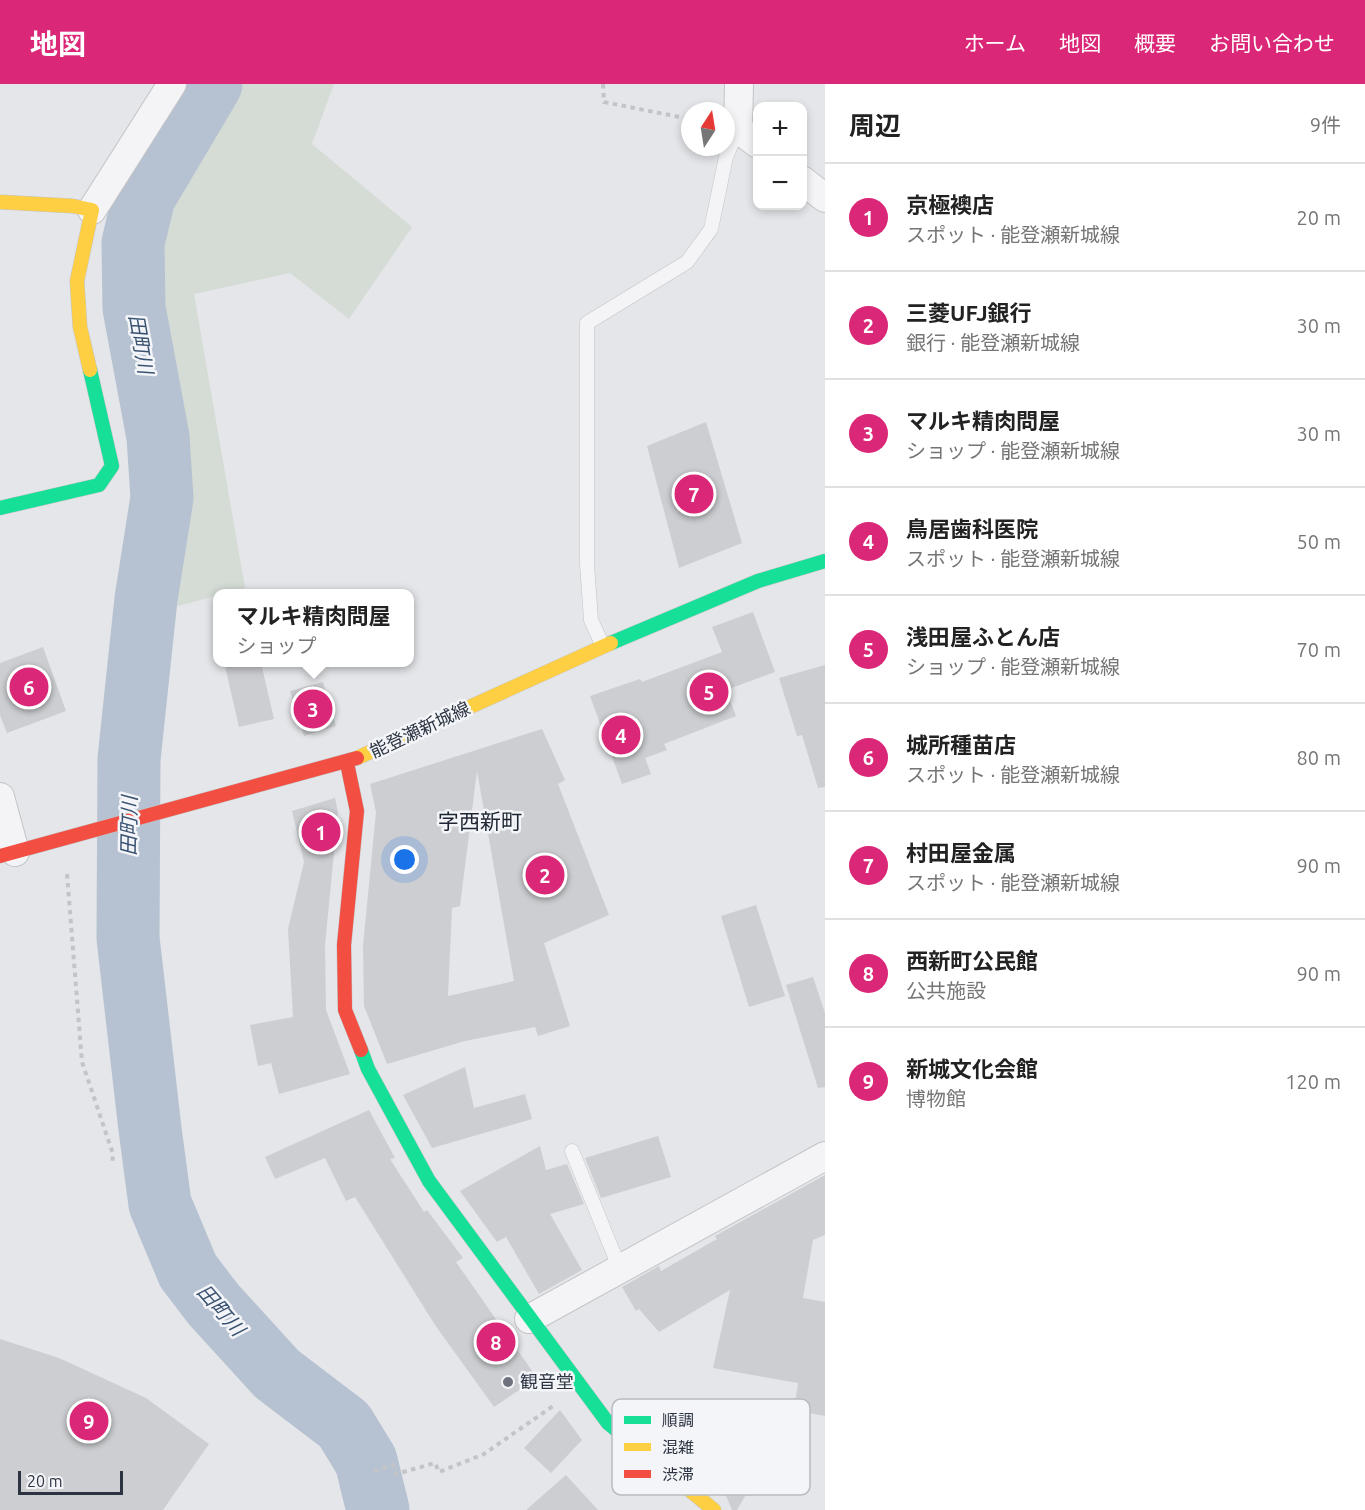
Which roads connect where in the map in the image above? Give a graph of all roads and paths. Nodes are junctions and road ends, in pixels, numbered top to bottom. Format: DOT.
graph roads {
  1 [pos="172,84"];
  2 [pos="603,84"];
  3 [pos="739,84"];
  4 [pos="681,117"];
  5 [pos="748,136"];
  6 [pos="807,184"];
  7 [pos="825,198"];
  8 [pos="0,202"];
  9 [pos="92,210"];
  10 [pos="0,508"];
  11 [pos="825,561"];
  12 [pos="603,646"];
  13 [pos="347,763"];
  14 [pos="0,797"];
  15 [pos="8,854"];
  16 [pos="67,874"];
  17 [pos="572,1152"];
  18 [pos="825,1156"];
  19 [pos="112,1165"];
  20 [pos="620,1269"];
  21 [pos="529,1319"];
  22 [pos="580,1387"];
  23 [pos="612,1426"];
  24 [pos="374,1471"];
  25 [pos="696,1495"];
  26 [pos="714,1510"];
  1 -- 9 [label="street"];
  2 -- 4 [label="path"];
  3 -- 5 [label="street"];
  5 -- 12 [label="lane"];
  6 -- 7 [label="street"];
  8 -- 9 [label="street"];
  9 -- 10 [label="street"];
  11 -- 12 [label="street, 能登瀬新城線"];
  12 -- 13 [label="street, 能登瀬新城線"];
  13 -- 15 [label="street, 能登瀬新城線"];
  13 -- 21 [label="street"];
  14 -- 15 [label="street"];
  16 -- 19 [label="path"];
  17 -- 20 [label="lane"];
  18 -- 20 [label="street"];
  20 -- 21 [label="street"];
  21 -- 22 [label="street"];
  22 -- 23 [label="street"];
  22 -- 24 [label="path"];
  25 -- 26 [label="street"];
}
